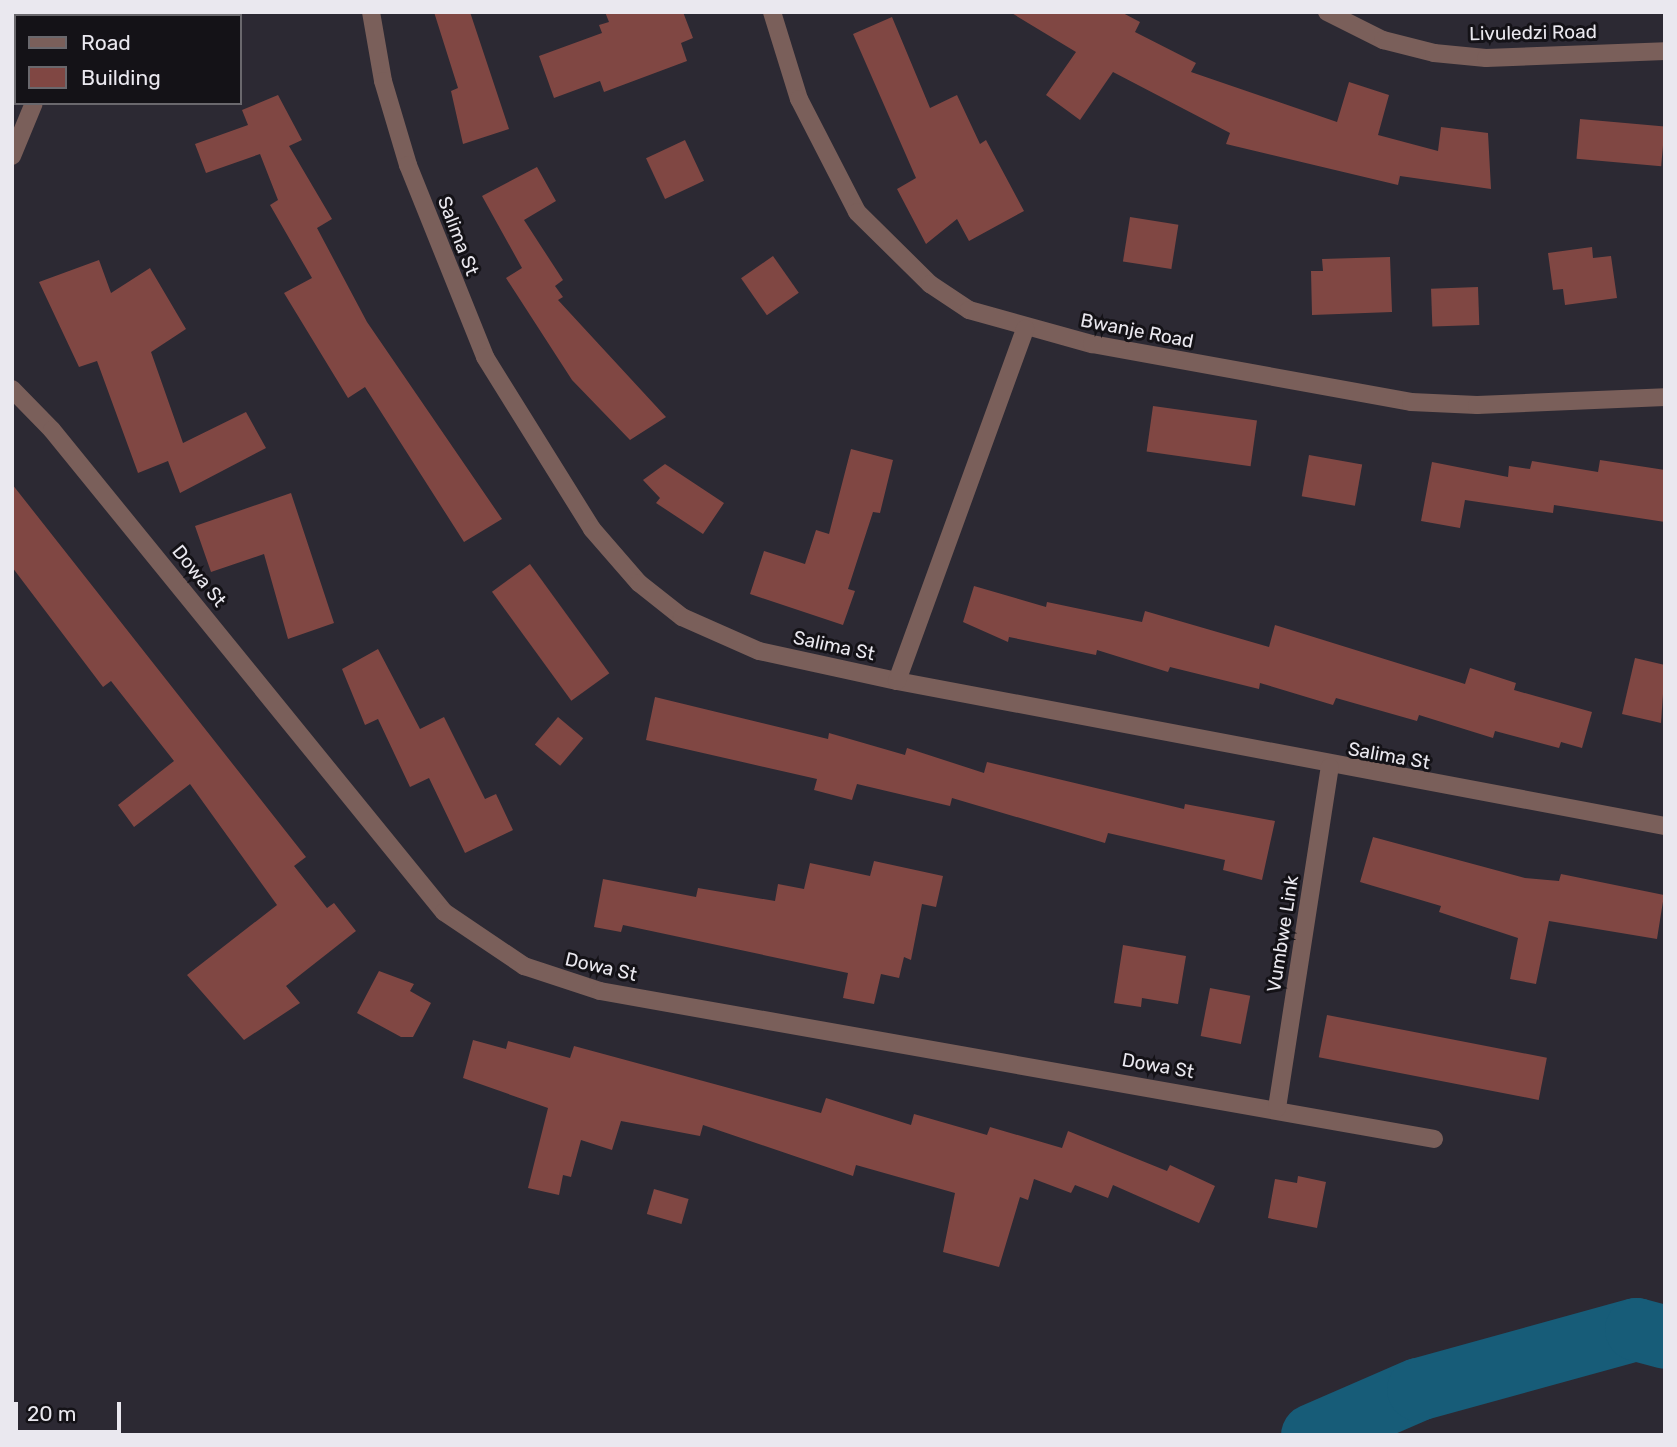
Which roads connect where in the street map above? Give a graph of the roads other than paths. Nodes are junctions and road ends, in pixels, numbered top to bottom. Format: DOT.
graph roads {
  1 [pos="371,12"];
  2 [pos="772,12"];
  3 [pos="1327,12"];
  4 [pos="1665,51"];
  5 [pos="33,105"];
  6 [pos="12,156"];
  7 [pos="1025,329"];
  8 [pos="12,389"];
  9 [pos="1665,397"];
  10 [pos="897,681"];
  11 [pos="1330,767"];
  12 [pos="1665,826"];
  13 [pos="1277,1108"];
  14 [pos="1434,1139"];
  1 -- 10 [label="street, Salima St"];
  2 -- 7 [label="street, Bwanje Road"];
  3 -- 4 [label="street, Livuledzi Road"];
  5 -- 6 [label="street"];
  7 -- 9 [label="street, Bwanje Road"];
  7 -- 10 [label="street"];
  8 -- 13 [label="street, Dowa St"];
  10 -- 11 [label="street, Salima St"];
  11 -- 12 [label="street, Salima St"];
  11 -- 13 [label="street, Vumbwe Link"];
  13 -- 14 [label="street, Dowa St"];
}
